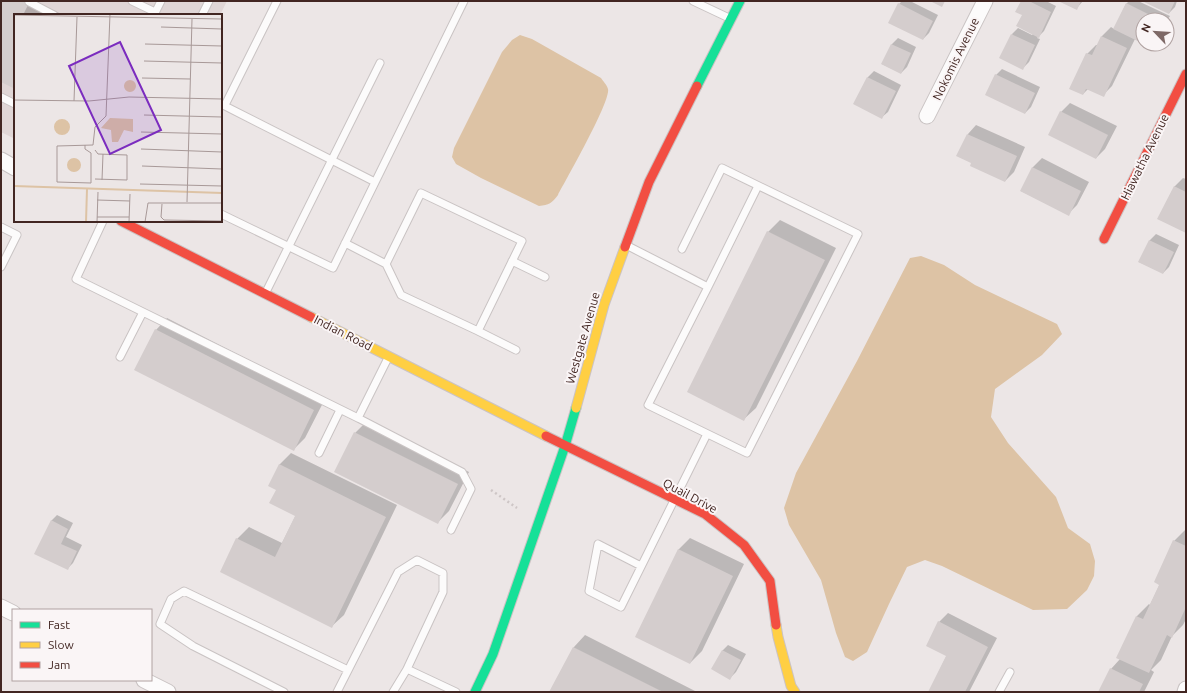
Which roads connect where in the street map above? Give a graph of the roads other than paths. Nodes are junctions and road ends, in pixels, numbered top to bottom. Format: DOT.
graph roads {
  1 [pos="132,1"];
  2 [pos="161,1"];
  3 [pos="209,1"];
  4 [pos="276,1"];
  5 [pos="464,1"];
  6 [pos="693,1"];
  7 [pos="740,1"];
  8 [pos="985,1"];
  9 [pos="29,2"];
  10 [pos="52,14"];
  11 [pos="154,14"];
  12 [pos="202,14"];
  13 [pos="730,19"];
  14 [pos="380,63"];
  15 [pos="1186,74"];
  16 [pos="1,97"];
  17 [pos="14,104"];
  18 [pos="223,104"];
  19 [pos="927,116"];
  20 [pos="1,160"];
  21 [pos="332,160"];
  22 [pos="14,167"];
  23 [pos="375,182"];
  24 [pos="758,186"];
  25 [pos="222,214"];
  26 [pos="104,222"];
  27 [pos="123,222"];
  28 [pos="1,228"];
  29 [pos="1104,239"];
  30 [pos="345,243"];
  31 [pos="626,245"];
  32 [pos="289,246"];
  33 [pos="682,249"];
  34 [pos="512,261"];
  35 [pos="386,264"];
  36 [pos="1,267"];
  37 [pos="545,277"];
  38 [pos="708,287"];
  39 [pos="265,294"];
  40 [pos="143,312"];
  41 [pos="478,331"];
  42 [pos="516,350"];
  43 [pos="389,356"];
  44 [pos="120,357"];
  45 [pos="340,410"];
  46 [pos="358,418"];
  47 [pos="707,434"];
  48 [pos="565,446"];
  49 [pos="319,453"];
  50 [pos="674,500"];
  51 [pos="451,530"];
  52 [pos="641,566"];
  53 [pos="1,607"];
  54 [pos="12,612"];
  55 [pos="407,669"];
  56 [pos="348,670"];
  57 [pos="1010,672"];
  58 [pos="146,681"];
  59 [pos="1186,689"];
  60 [pos="168,692"];
  61 [pos="284,692"];
  62 [pos="337,692"];
  63 [pos="393,692"];
  64 [pos="456,692"];
  65 [pos="475,692"];
  66 [pos="795,692"];
  67 [pos="999,692"];
  68 [pos="1184,692"];
  1 -- 11 [label="lane"];
  2 -- 11 [label="lane"];
  3 -- 12 [label="lane"];
  4 -- 18 [label="lane"];
  5 -- 23 [label="lane"];
  6 -- 13 [label="lane"];
  7 -- 13 [label="street, Westgate Avenue"];
  8 -- 19 [label="street, Nokomis Avenue"];
  9 -- 10 [label="lane"];
  13 -- 31 [label="street, Westgate Avenue"];
  14 -- 21 [label="lane"];
  15 -- 29 [label="street, Hiawatha Avenue"];
  16 -- 17 [label="lane"];
  18 -- 21 [label="lane"];
  20 -- 22 [label="street"];
  21 -- 23 [label="lane"];
  21 -- 32 [label="lane"];
  23 -- 30 [label="lane"];
  24 -- 33 [label="lane"];
  24 -- 38 [label="lane"];
  24 -- 47 [label="lane"];
  25 -- 32 [label="lane"];
  26 -- 40 [label="lane"];
  27 -- 39 [label="street, Indian Road"];
  28 -- 36 [label="lane"];
  30 -- 32 [label="lane"];
  30 -- 35 [label="lane"];
  31 -- 38 [label="lane"];
  31 -- 48 [label="street, Westgate Avenue"];
  32 -- 39 [label="lane"];
  34 -- 35 [label="lane"];
  34 -- 37 [label="lane"];
  34 -- 41 [label="lane"];
  35 -- 41 [label="lane"];
  38 -- 47 [label="lane"];
  39 -- 43 [label="street, Indian Road"];
  40 -- 44 [label="lane"];
  40 -- 45 [label="lane"];
  41 -- 42 [label="lane"];
  43 -- 46 [label="lane"];
  43 -- 48 [label="street, Indian Road"];
  45 -- 46 [label="lane"];
  45 -- 49 [label="lane"];
  46 -- 51 [label="lane"];
  47 -- 50 [label="lane"];
  48 -- 50 [label="street, Quail Drive"];
  48 -- 65 [label="street, Westgate Avenue"];
  50 -- 52 [label="lane"];
  50 -- 66 [label="street, Quail Drive"];
  52 -- 52 [label="lane"];
  53 -- 54 [label="street"];
  55 -- 56 [label="lane"];
  55 -- 63 [label="lane"];
  55 -- 64 [label="lane"];
  56 -- 61 [label="lane"];
  56 -- 62 [label="lane"];
  57 -- 67 [label="lane"];
  58 -- 60 [label="street"];
  59 -- 68 [label="street"];
}
